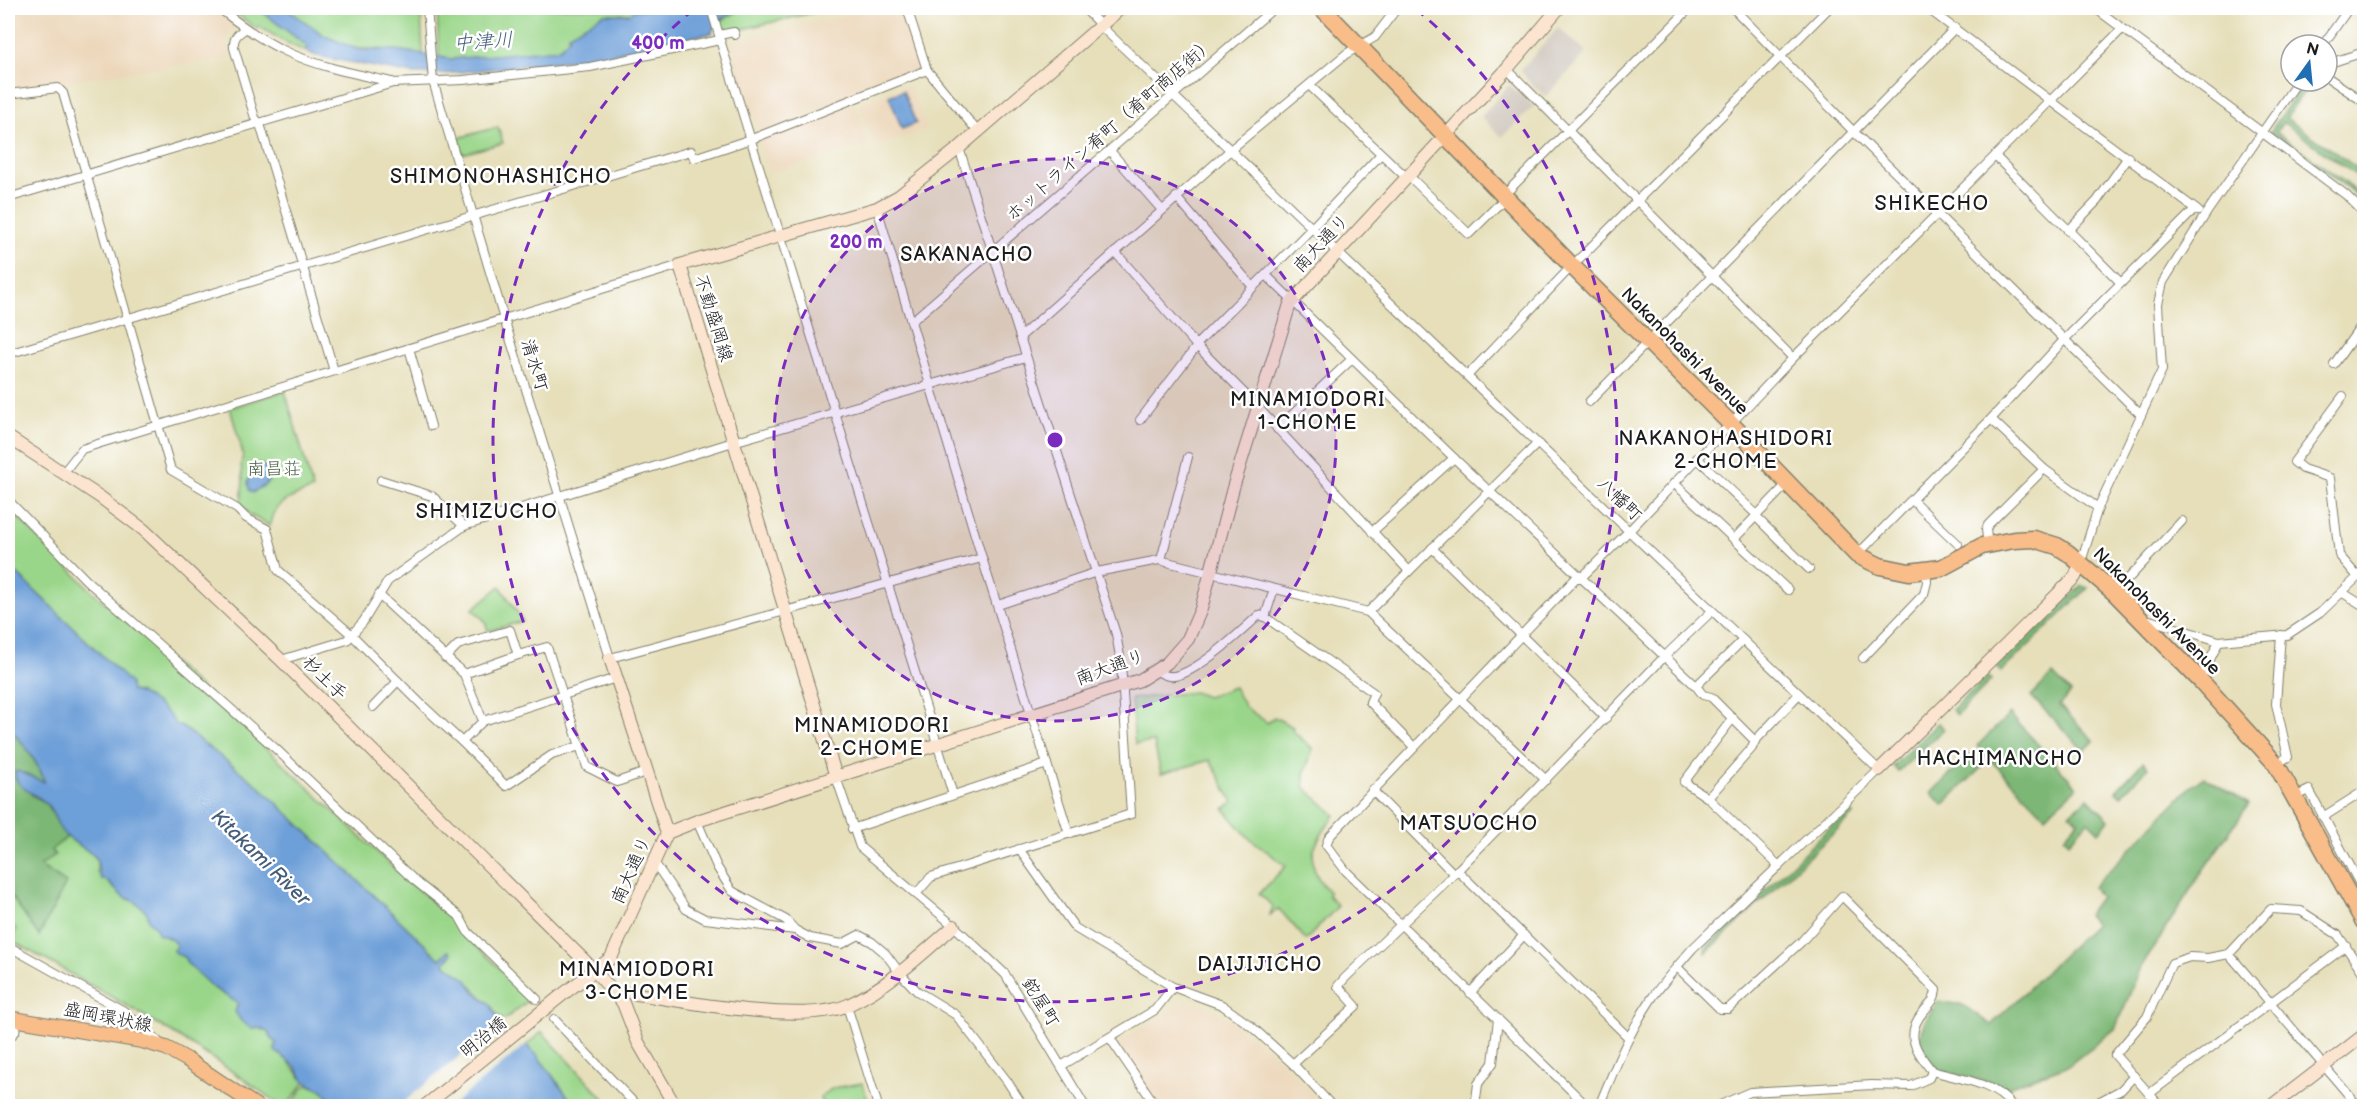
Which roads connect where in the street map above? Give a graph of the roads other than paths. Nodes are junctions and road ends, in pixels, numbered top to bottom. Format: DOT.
graph roads {
  1 [pos="219,8"];
  2 [pos="427,8"];
  3 [pos="711,8"];
  4 [pos="907,8"];
  5 [pos="1084,8"];
  6 [pos="1121,8"];
  7 [pos="1274,8"];
  8 [pos="1322,8"];
  9 [pos="1397,8"];
  10 [pos="1559,8"];
  11 [pos="1690,8"];
  12 [pos="1733,8"];
  13 [pos="1829,8"];
  14 [pos="1927,8"];
  15 [pos="2095,8"];
  16 [pos="2349,8"];
  17 [pos="1100,25"];
  18 [pos="245,28"];
  19 [pos="1955,28"];
  20 [pos="2122,29"];
  21 [pos="2331,33"];
  22 [pos="735,35"];
  23 [pos="1360,47"];
  24 [pos="2364,52"];
  25 [pos="1780,56"];
  26 [pos="2339,60"];
  27 [pos="1508,69"];
  28 [pos="927,70"];
  29 [pos="433,78"];
  30 [pos="393,83"];
  31 [pos="1309,85"];
  32 [pos="2339,85"];
  33 [pos="2290,93"];
  34 [pos="8,94"];
  35 [pos="1173,95"];
  36 [pos="2051,99"];
  37 [pos="2364,102"];
  38 [pos="260,124"];
  39 [pos="1568,131"];
  40 [pos="1854,131"];
  41 [pos="978,132"];
  42 [pos="2262,132"];
  43 [pos="1446,136"];
  44 [pos="750,139"];
  45 [pos="959,148"];
  46 [pos="1231,150"];
  47 [pos="1110,151"];
  48 [pos="1381,154"];
  49 [pos="1995,156"];
  50 [pos="2128,157"];
  51 [pos="87,174"];
  52 [pos="1408,177"];
  53 [pos="1505,196"];
  54 [pos="1176,197"];
  55 [pos="8,198"];
  56 [pos="1637,200"];
  57 [pos="877,208"];
  58 [pos="2195,209"];
  59 [pos="1162,210"];
  60 [pos="2364,213"];
  61 [pos="474,214"];
  62 [pos="1937,214"];
  63 [pos="2205,215"];
  64 [pos="1312,227"];
  65 [pos="2068,231"];
  66 [pos="781,236"];
  67 [pos="994,252"];
  68 [pos="1115,252"];
  69 [pos="1338,252"];
  70 [pos="680,265"];
  71 [pos="302,266"];
  72 [pos="1572,266"];
  73 [pos="1266,274"];
  74 [pos="1711,275"];
  75 [pos="2121,283"];
  76 [pos="1253,287"];
  77 [pos="1292,302"];
  78 [pos="128,318"];
  79 [pos="504,319"];
  80 [pos="912,321"];
  81 [pos="2364,322"];
  82 [pos="1020,337"];
  83 [pos="1647,340"];
  84 [pos="2064,340"];
  85 [pos="1197,345"];
  86 [pos="409,348"];
  87 [pos="8,354"];
  88 [pos="1026,357"];
  89 [pos="1793,358"];
  90 [pos="1352,359"];
  91 [pos="2334,364"];
  92 [pos="334,371"];
  93 [pos="1468,375"];
  94 [pos="930,384"];
  95 [pos="2343,396"];
  96 [pos="1589,402"];
  97 [pos="1257,408"];
  98 [pos="836,412"];
  99 [pos="2141,415"];
  100 [pos="1991,419"];
  101 [pos="1140,420"];
  102 [pos="1730,423"];
  103 [pos="157,425"];
  104 [pos="431,426"];
  105 [pos="1277,429"];
  106 [pos="8,437"];
  107 [pos="733,442"];
  108 [pos="1538,443"];
  109 [pos="1188,456"];
  110 [pos="1454,458"];
  111 [pos="1697,458"];
  112 [pos="2044,469"];
  113 [pos="63,473"];
  114 [pos="381,480"];
  115 [pos="1674,483"];
  116 [pos="1788,483"];
  117 [pos="1490,492"];
  118 [pos="558,495"];
  119 [pos="8,500"];
  120 [pos="1912,500"];
  121 [pos="2098,508"];
  122 [pos="1756,516"];
  123 [pos="2182,521"];
  124 [pos="464,526"];
  125 [pos="1629,531"];
  126 [pos="1372,532"];
  127 [pos="1734,539"];
  128 [pos="1958,544"];
  129 [pos="1988,545"];
  130 [pos="1432,548"];
  131 [pos="1857,555"];
  132 [pos="982,558"];
  133 [pos="1161,560"];
  134 [pos="2081,562"];
  135 [pos="1809,569"];
  136 [pos="1926,570"];
  137 [pos="1409,571"];
  138 [pos="1097,572"];
  139 [pos="1210,573"];
  140 [pos="2361,574"];
  141 [pos="1581,578"];
  142 [pos="888,583"];
  143 [pos="1274,589"];
  144 [pos="1788,590"];
  145 [pos="2115,593"];
  146 [pos="2343,593"];
  147 [pos="379,595"];
  148 [pos="998,605"];
  149 [pos="2364,606"];
  150 [pos="784,610"];
  151 [pos="1712,611"];
  152 [pos="1368,612"];
  153 [pos="2135,615"];
  154 [pos="1265,617"];
  155 [pos="352,635"];
  156 [pos="1521,635"];
  157 [pos="2281,635"];
  158 [pos="1743,640"];
  159 [pos="2219,641"];
  160 [pos="518,655"];
  161 [pos="1665,656"];
  162 [pos="445,658"];
  163 [pos="610,658"];
  164 [pos="1863,658"];
  165 [pos="281,660"];
  166 [pos="1156,670"];
  167 [pos="464,675"];
  168 [pos="616,678"];
  169 [pos="2200,680"];
  170 [pos="398,681"];
  171 [pos="1122,684"];
  172 [pos="1696,686"];
  173 [pos="1799,694"];
  174 [pos="563,695"];
  175 [pos="1461,700"];
  176 [pos="372,707"];
  177 [pos="1032,714"];
  178 [pos="1606,718"];
  179 [pos="1732,718"];
  180 [pos="483,721"];
  181 [pos="1755,741"];
  182 [pos="462,742"];
  183 [pos="938,744"];
  184 [pos="580,746"];
  185 [pos="1414,747"];
  186 [pos="1047,764"];
  187 [pos="2276,764"];
  188 [pos="1879,770"];
  189 [pos="646,771"];
  190 [pos="836,777"];
  191 [pos="1546,780"];
  192 [pos="1372,790"];
  193 [pos="2364,791"];
  194 [pos="953,795"];
  195 [pos="2295,797"];
  196 [pos="1708,798"];
  197 [pos="2323,817"];
  198 [pos="697,821"];
  199 [pos="852,829"];
  200 [pos="667,833"];
  201 [pos="1069,834"];
  202 [pos="1019,849"];
  203 [pos="654,862"];
  204 [pos="1779,866"];
  205 [pos="1455,872"];
  206 [pos="2364,886"];
  207 [pos="916,894"];
  208 [pos="2364,922"];
  209 [pos="954,926"];
  210 [pos="1400,926"];
  211 [pos="795,930"];
  212 [pos="1524,935"];
  213 [pos="8,946"];
  214 [pos="2346,946"];
  215 [pos="2229,954"];
  216 [pos="1677,967"];
  217 [pos="594,970"];
  218 [pos="900,973"];
  219 [pos="2364,974"];
  220 [pos="606,984"];
  221 [pos="1173,987"];
  222 [pos="631,993"];
  223 [pos="1470,993"];
  224 [pos="537,999"];
  225 [pos="2270,1003"];
  226 [pos="847,1006"];
  227 [pos="626,1012"];
  228 [pos="12,1018"];
  229 [pos="554,1019"];
  230 [pos="1498,1019"];
  231 [pos="2364,1035"];
  232 [pos="1110,1038"];
  233 [pos="1629,1038"];
  234 [pos="8,1039"];
  235 [pos="166,1048"];
  236 [pos="1293,1064"];
  237 [pos="1061,1066"];
  238 [pos="2324,1066"];
  239 [pos="1932,1071"];
  240 [pos="2134,1076"];
  241 [pos="2149,1094"];
  242 [pos="2352,1104"];
  243 [pos="256,1107"];
  244 [pos="426,1107"];
  245 [pos="637,1107"];
  246 [pos="675,1107"];
  247 [pos="878,1107"];
  248 [pos="1023,1107"];
  249 [pos="1085,1107"];
  250 [pos="1156,1107"];
  251 [pos="1332,1107"];
  252 [pos="1475,1107"];
  253 [pos="1587,1107"];
  254 [pos="1599,1107"];
  255 [pos="1718,1107"];
  256 [pos="2012,1107"];
  257 [pos="2091,1107"];
  258 [pos="2160,1107"];
  259 [pos="2272,1107"];
  1 -- 18 [label="street"];
  2 -- 29 [label="street, 清水町"];
  3 -- 22 [label="street"];
  4 -- 28 [label="street"];
  5 -- 17 [label="street, 八幡町"];
  6 -- 17 [label="street, 不動盛岡線"];
  7 -- 35 [label="street, ホットライン肴町（肴町商店街）"];
  8 -- 23 [label="highway, Nakanohashi Avenue"];
  9 -- 23 [label="street"];
  10 -- 27 [label="street, 南大通り"];
  11 -- 39 [label="street"];
  12 -- 25 [label="street"];
  13 -- 25 [label="street"];
  14 -- 19 [label="street"];
  15 -- 20 [label="street"];
  16 -- 21 [label="street"];
  17 -- 35 [label="street, 八幡町"];
  17 -- 41 [label="street, 不動盛岡線"];
  18 -- 30 [label="street"];
  18 -- 38 [label="street"];
  19 -- 36 [label="street"];
  19 -- 40 [label="street"];
  20 -- 36 [label="street"];
  20 -- 42 [label="street"];
  23 -- 31 [label="street"];
  23 -- 43 [label="highway, Nakanohashi Avenue"];
  24 -- 26 [label="street"];
  25 -- 40 [label="street"];
  25 -- 56 [label="street"];
  27 -- 39 [label="street"];
  27 -- 43 [label="street, 南大通り"];
  28 -- 41 [label="street"];
  28 -- 44 [label="street"];
  29 -- 30 [label="street"];
  29 -- 44 [label="street"];
  29 -- 61 [label="street, 清水町"];
  30 -- 38 [label="street"];
  31 -- 46 [label="street"];
  31 -- 48 [label="street"];
  32 -- 37 [label="street"];
  33 -- 42 [label="street"];
  34 -- 51 [label="street"];
  35 -- 46 [label="street, 八幡町"];
  35 -- 47 [label="street, ホットライン肴町（肴町商店街）"];
  36 -- 49 [label="street"];
  36 -- 50 [label="street"];
  38 -- 51 [label="street"];
  38 -- 71 [label="street"];
  39 -- 53 [label="street"];
  39 -- 56 [label="street"];
  40 -- 62 [label="street"];
  40 -- 74 [label="street"];
  41 -- 45 [label="street, 不動盛岡線"];
  42 -- 60 [label="street"];
  42 -- 63 [label="street"];
  43 -- 52 [label="street, 南大通り"];
  43 -- 53 [label="highway, Nakanohashi Avenue"];
  44 -- 61 [label="street"];
  44 -- 66 [label="street"];
  45 -- 57 [label="street, 不動盛岡線"];
  45 -- 67 [label="street"];
  46 -- 54 [label="street"];
  46 -- 64 [label="street, 八幡町"];
  47 -- 59 [label="street"];
  47 -- 67 [label="street, ホットライン肴町（肴町商店街）"];
  48 -- 52 [label="street"];
  48 -- 64 [label="street"];
  49 -- 62 [label="street"];
  49 -- 65 [label="street"];
  50 -- 58 [label="street"];
  50 -- 65 [label="street"];
  51 -- 55 [label="street"];
  51 -- 78 [label="street"];
  52 -- 53 [label="street"];
  52 -- 69 [label="street, 南大通り"];
  53 -- 72 [label="highway, Nakanohashi Avenue"];
  54 -- 59 [label="street"];
  54 -- 76 [label="street"];
  56 -- 72 [label="street"];
  56 -- 74 [label="street"];
  57 -- 66 [label="street, 不動盛岡線"];
  57 -- 80 [label="street"];
  58 -- 63 [label="street"];
  58 -- 75 [label="street"];
  59 -- 68 [label="street"];
  61 -- 71 [label="street"];
  61 -- 79 [label="street, 清水町"];
  62 -- 84 [label="street"];
  62 -- 89 [label="street"];
  63 -- 99 [label="street"];
  64 -- 69 [label="street, 八幡町"];
  64 -- 73 [label="street"];
  65 -- 75 [label="street"];
  66 -- 70 [label="street, 不動盛岡線"];
  66 -- 98 [label="street"];
  67 -- 80 [label="street, ホットライン肴町（肴町商店街）"];
  67 -- 82 [label="street"];
  68 -- 82 [label="street"];
  68 -- 85 [label="street"];
  69 -- 77 [label="street, 南大通り"];
  69 -- 93 [label="street, 八幡町"];
  70 -- 79 [label="street"];
  70 -- 107 [label="street, 不動盛岡線"];
  71 -- 78 [label="street"];
  71 -- 92 [label="street"];
  72 -- 83 [label="highway, Nakanohashi Avenue"];
  72 -- 93 [label="street"];
  73 -- 76 [label="street"];
  73 -- 77 [label="street"];
  74 -- 83 [label="street"];
  74 -- 89 [label="street"];
  75 -- 84 [label="street"];
  76 -- 85 [label="street"];
  77 -- 90 [label="street"];
  77 -- 97 [label="street, 南大通り"];
  78 -- 87 [label="street"];
  78 -- 103 [label="street"];
  79 -- 86 [label="street"];
  79 -- 118 [label="street, 清水町"];
  80 -- 94 [label="street"];
  81 -- 91 [label="street"];
  82 -- 88 [label="street"];
  83 -- 96 [label="street"];
  83 -- 102 [label="highway, Nakanohashi Avenue"];
  84 -- 99 [label="street"];
  84 -- 100 [label="street"];
  85 -- 97 [label="street"];
  85 -- 101 [label="street"];
  86 -- 92 [label="street"];
  86 -- 104 [label="street"];
  88 -- 94 [label="street"];
  88 -- 138 [label="street"];
  89 -- 102 [label="street"];
  90 -- 105 [label="street"];
  90 -- 110 [label="street"];
  92 -- 103 [label="street"];
  93 -- 108 [label="street, 八幡町"];
  94 -- 98 [label="street"];
  94 -- 132 [label="street"];
  95 -- 140 [label="street"];
  97 -- 105 [label="street"];
  97 -- 139 [label="street, 南大通り"];
  98 -- 107 [label="street"];
  98 -- 142 [label="street"];
  99 -- 121 [label="street"];
  100 -- 112 [label="street"];
  100 -- 120 [label="street"];
  102 -- 111 [label="street"];
  102 -- 116 [label="highway, Nakanohashi Avenue"];
  103 -- 113 [label="street"];
  103 -- 155 [label="street"];
  105 -- 126 [label="street"];
  106 -- 113 [label="street, 杉土手"];
  107 -- 118 [label="street"];
  107 -- 150 [label="street, 不動盛岡線"];
  108 -- 117 [label="street"];
  108 -- 125 [label="street, 八幡町"];
  109 -- 133 [label="street"];
  110 -- 117 [label="street"];
  110 -- 126 [label="street"];
  111 -- 115 [label="street"];
  111 -- 122 [label="street"];
  112 -- 121 [label="street"];
  112 -- 129 [label="street"];
  113 -- 165 [label="street, 杉土手"];
  114 -- 124 [label="street"];
  115 -- 125 [label="street"];
  115 -- 127 [label="street"];
  116 -- 122 [label="street"];
  116 -- 131 [label="highway, Nakanohashi Avenue"];
  117 -- 130 [label="street"];
  117 -- 141 [label="street"];
  118 -- 124 [label="street"];
  118 -- 163 [label="street, 清水町"];
  119 -- 224 [label="street"];
  120 -- 128 [label="street"];
  120 -- 131 [label="street"];
  121 -- 134 [label="street"];
  122 -- 127 [label="street"];
  122 -- 135 [label="street"];
  123 -- 145 [label="street"];
  124 -- 147 [label="street"];
  125 -- 141 [label="street"];
  125 -- 151 [label="street, 八幡町"];
  126 -- 137 [label="street"];
  127 -- 144 [label="street"];
  129 -- 134 [label="highway, Nakanohashi Avenue"];
  129 -- 136 [label="highway, Nakanohashi Avenue"];
  130 -- 137 [label="street"];
  130 -- 156 [label="street"];
  131 -- 136 [label="highway, Nakanohashi Avenue"];
  132 -- 142 [label="street"];
  132 -- 148 [label="street"];
  133 -- 138 [label="street"];
  133 -- 139 [label="street"];
  134 -- 145 [label="highway, Nakanohashi Avenue"];
  134 -- 188 [label="street"];
  136 -- 164 [label="street"];
  137 -- 152 [label="street"];
  138 -- 148 [label="street"];
  138 -- 171 [label="street"];
  139 -- 143 [label="street"];
  139 -- 166 [label="street, 南大通り"];
  140 -- 146 [label="street"];
  141 -- 156 [label="street"];
  141 -- 161 [label="street"];
  142 -- 150 [label="street"];
  142 -- 183 [label="street"];
  143 -- 152 [label="street"];
  143 -- 154 [label="street"];
  145 -- 153 [label="highway, Nakanohashi Avenue"];
  146 -- 149 [label="street"];
  146 -- 157 [label="street"];
  147 -- 155 [label="street"];
  147 -- 162 [label="street"];
  148 -- 177 [label="street"];
  150 -- 163 [label="street"];
  150 -- 190 [label="street, 不動盛岡線"];
  151 -- 158 [label="street, 八幡町"];
  151 -- 161 [label="street"];
  152 -- 175 [label="street"];
  153 -- 159 [label="street"];
  153 -- 169 [label="highway, Nakanohashi Avenue"];
  154 -- 166 [label="street"];
  154 -- 185 [label="street"];
  155 -- 165 [label="street"];
  155 -- 170 [label="street"];
  156 -- 175 [label="street"];
  156 -- 178 [label="street"];
  157 -- 159 [label="street"];
  157 -- 187 [label="street"];
  158 -- 172 [label="street"];
  158 -- 173 [label="street, 八幡町"];
  159 -- 169 [label="street"];
  160 -- 162 [label="street"];
  160 -- 167 [label="street"];
  160 -- 174 [label="street"];
  161 -- 172 [label="street"];
  161 -- 178 [label="street"];
  162 -- 167 [label="street"];
  163 -- 168 [label="street"];
  165 -- 217 [label="street, 杉土手"];
  166 -- 171 [label="street, 南大通り"];
  167 -- 180 [label="street"];
  168 -- 174 [label="street"];
  168 -- 189 [label="street"];
  169 -- 187 [label="highway, Nakanohashi Avenue"];
  170 -- 176 [label="street"];
  170 -- 182 [label="street"];
  171 -- 177 [label="street, 南大通り"];
  171 -- 201 [label="street"];
  172 -- 179 [label="street"];
  173 -- 181 [label="street"];
  173 -- 188 [label="street, 八幡町"];
  174 -- 180 [label="street"];
  174 -- 184 [label="street"];
  175 -- 185 [label="street"];
  175 -- 191 [label="street"];
  177 -- 183 [label="street, 南大通り"];
  177 -- 186 [label="street"];
  178 -- 191 [label="street"];
  179 -- 181 [label="street"];
  179 -- 196 [label="street"];
  180 -- 182 [label="street"];
  181 -- 196 [label="street"];
  182 -- 184 [label="street"];
  183 -- 190 [label="street, 南大通り"];
  183 -- 194 [label="street"];
  184 -- 189 [label="street"];
  185 -- 192 [label="street"];
  186 -- 194 [label="street"];
  186 -- 201 [label="street"];
  187 -- 195 [label="highway, Nakanohashi Avenue"];
  188 -- 204 [label="street"];
  189 -- 200 [label="street"];
  190 -- 198 [label="street, 南大通り"];
  190 -- 199 [label="street, 鉈屋町"];
  191 -- 205 [label="street"];
  192 -- 205 [label="street"];
  192 -- 210 [label="street"];
  193 -- 197 [label="street"];
  194 -- 199 [label="street"];
  195 -- 197 [label="street"];
  195 -- 208 [label="highway, Nakanohashi Avenue"];
  196 -- 204 [label="street"];
  197 -- 206 [label="street"];
  198 -- 200 [label="street, 南大通り"];
  198 -- 211 [label="street"];
  199 -- 207 [label="street, 鉈屋町"];
  200 -- 203 [label="street, 南大通り"];
  201 -- 202 [label="street"];
  202 -- 207 [label="street"];
  202 -- 221 [label="street"];
  203 -- 211 [label="street"];
  203 -- 217 [label="street, 南大通り"];
  204 -- 216 [label="street"];
  205 -- 210 [label="street"];
  205 -- 212 [label="street"];
  207 -- 209 [label="street, 鉈屋町"];
  209 -- 218 [label="street"];
  209 -- 237 [label="street, 鉈屋町"];
  210 -- 223 [label="street"];
  210 -- 236 [label="street"];
  211 -- 218 [label="street"];
  212 -- 223 [label="street"];
  212 -- 233 [label="street"];
  213 -- 235 [label="street"];
  214 -- 215 [label="street"];
  214 -- 219 [label="street"];
  214 -- 225 [label="street"];
  215 -- 225 [label="street"];
  215 -- 240 [label="street"];
  216 -- 233 [label="street"];
  216 -- 239 [label="street"];
  217 -- 220 [label="street, 杉土手"];
  217 -- 244 [label="street, 明治橋"];
  218 -- 226 [label="street"];
  218 -- 248 [label="street"];
  220 -- 222 [label="street"];
  220 -- 227 [label="street, 杉土手"];
  221 -- 232 [label="street"];
  221 -- 236 [label="street"];
  222 -- 226 [label="street"];
  222 -- 227 [label="street"];
  223 -- 230 [label="street"];
  225 -- 238 [label="street"];
  225 -- 241 [label="street"];
  226 -- 247 [label="street"];
  227 -- 246 [label="street, 杉土手"];
  228 -- 234 [label="street"];
  228 -- 235 [label="main road, 盛岡環状線"];
  229 -- 245 [label="street"];
  230 -- 252 [label="street"];
  230 -- 253 [label="street"];
  231 -- 238 [label="street"];
  232 -- 237 [label="street"];
  232 -- 250 [label="street"];
  233 -- 254 [label="street"];
  235 -- 243 [label="main road, 盛岡環状線"];
  236 -- 251 [label="street"];
  237 -- 249 [label="street, 鉈屋町"];
  238 -- 242 [label="street"];
  238 -- 259 [label="street"];
  239 -- 255 [label="street"];
  239 -- 256 [label="street"];
  240 -- 241 [label="street"];
  240 -- 257 [label="street"];
  241 -- 258 [label="street"];
}
